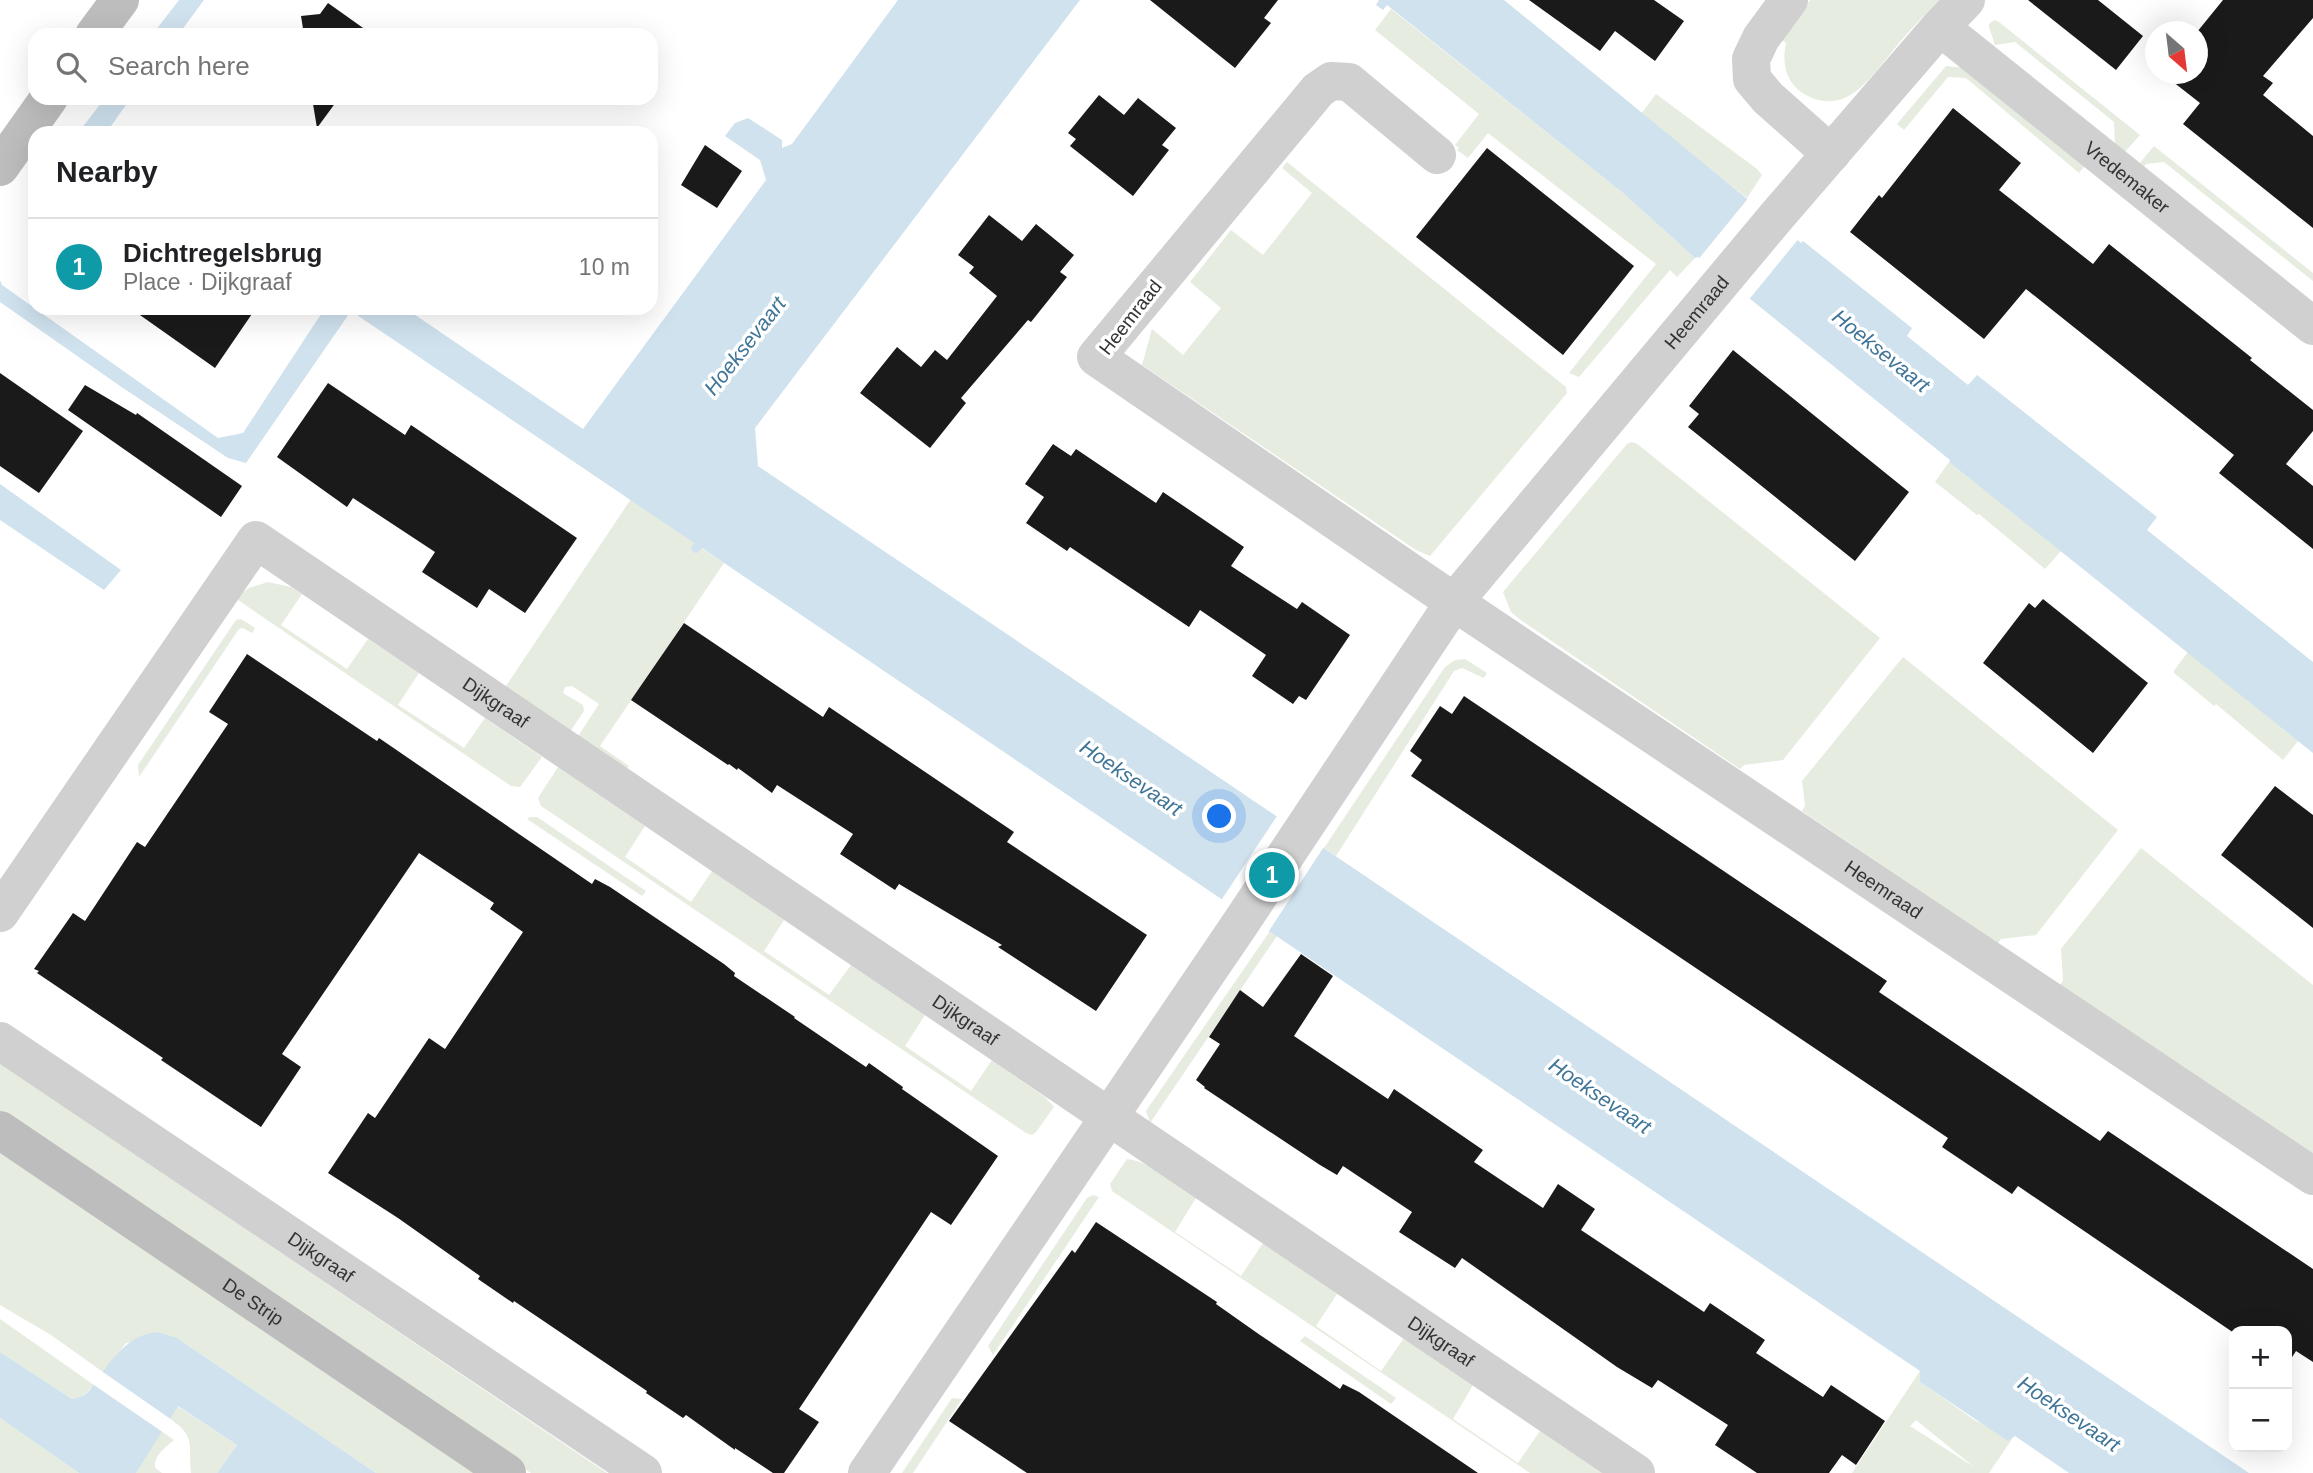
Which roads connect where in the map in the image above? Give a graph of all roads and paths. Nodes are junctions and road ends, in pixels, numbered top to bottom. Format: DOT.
graph roads {
  1 [pos="120,0"];
  2 [pos="1789,0"];
  3 [pos="1966,0"];
  4 [pos="1940,27"];
  5 [pos="99,28"];
  6 [pos="44,105"];
  7 [pos="29,126"];
  8 [pos="28,128"];
  9 [pos="1831,154"];
  10 [pos="1437,155"];
  11 [pos="0,167"];
  12 [pos="2313,326"];
  13 [pos="1454,603"];
  14 [pos="0,913"];
  15 [pos="0,1041"];
  16 [pos="1109,1116"];
  17 [pos="0,1130"];
  18 [pos="2313,1177"];
  19 [pos="507,1473"];
  20 [pos="643,1473"];
  21 [pos="867,1473"];
  22 [pos="1636,1473"];
  1 -- 5 [label="street"];
  2 -- 9 [label="street"];
  3 -- 4 [label="street"];
  4 -- 9 [label="street"];
  4 -- 12 [label="street, Vredemaker"];
  6 -- 7 [label="street"];
  8 -- 11 [label="street"];
  9 -- 13 [label="street, Heemraad"];
  10 -- 13 [label="street, Heemraad"];
  13 -- 16 [label="street, Heemraad"];
  13 -- 18 [label="street, Heemraad"];
  14 -- 16 [label="street, Dijkgraaf"];
  15 -- 20 [label="street, Dijkgraaf"];
  16 -- 21 [label="street"];
  16 -- 22 [label="street, Dijkgraaf"];
  17 -- 19 [label="street, De Strip"];
}
